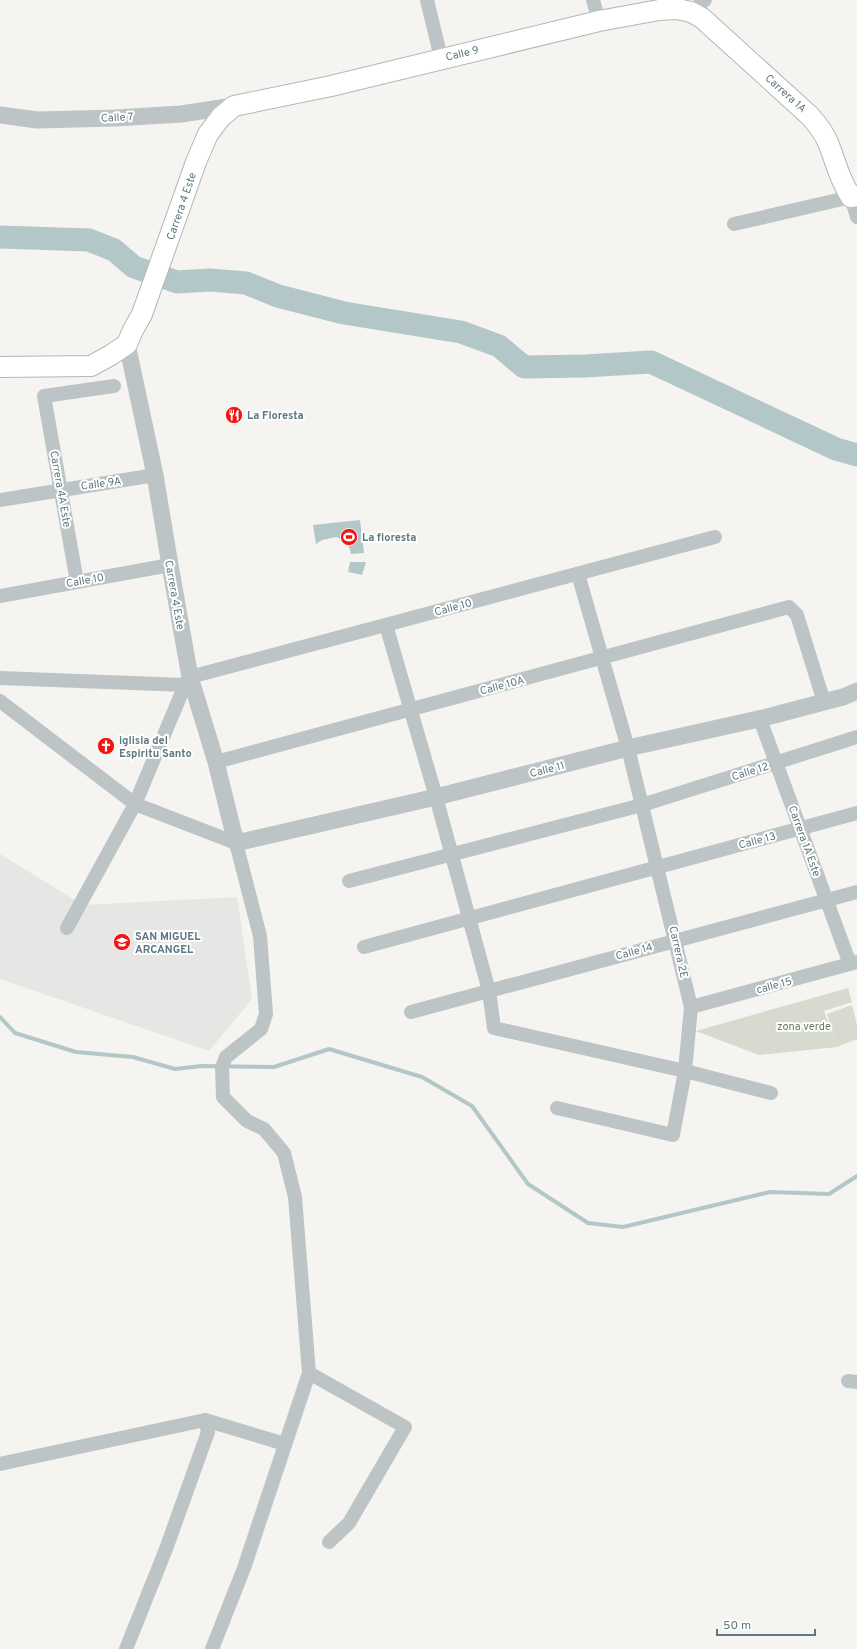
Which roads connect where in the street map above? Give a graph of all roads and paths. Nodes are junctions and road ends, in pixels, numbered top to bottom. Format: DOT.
graph roads {
  1 [pos="427,0"];
  2 [pos="593,0"];
  3 [pos="698,6"];
  4 [pos="599,21"];
  5 [pos="441,58"];
  6 [pos="234,106"];
  7 [pos="0,115"];
  8 [pos="854,197"];
  9 [pos="857,217"];
  10 [pos="734,224"];
  11 [pos="127,344"];
  12 [pos="0,368"];
  13 [pos="114,386"];
  14 [pos="156,475"];
  15 [pos="61,489"];
  16 [pos="0,500"];
  17 [pos="715,537"];
  18 [pos="170,565"];
  19 [pos="578,574"];
  20 [pos="77,582"];
  21 [pos="0,596"];
  22 [pos="386,625"];
  23 [pos="602,658"];
  24 [pos="0,678"];
  25 [pos="188,681"];
  26 [pos="857,691"];
  27 [pos="0,700"];
  28 [pos="824,702"];
  29 [pos="410,710"];
  30 [pos="760,719"];
  31 [pos="857,738"];
  32 [pos="628,748"];
  33 [pos="216,762"];
  34 [pos="776,763"];
  35 [pos="436,796"];
  36 [pos="135,804"];
  37 [pos="642,805"];
  38 [pos="857,813"];
  39 [pos="800,828"];
  40 [pos="236,843"];
  41 [pos="452,854"];
  42 [pos="658,867"];
  43 [pos="349,881"];
  44 [pos="857,892"];
  45 [pos="827,900"];
  46 [pos="469,918"];
  47 [pos="67,928"];
  48 [pos="676,940"];
  49 [pos="364,947"];
  50 [pos="853,963"];
  51 [pos="489,991"];
  52 [pos="691,1007"];
  53 [pos="411,1012"];
  54 [pos="685,1071"];
  55 [pos="771,1093"];
  56 [pos="557,1108"];
  57 [pos="309,1373"];
  58 [pos="205,1420"];
  59 [pos="286,1444"];
  60 [pos="0,1464"];
  61 [pos="329,1542"];
  62 [pos="126,1649"];
  63 [pos="212,1649"];
  1 -- 5 [label="street"];
  2 -- 4 [label="street"];
  3 -- 4 [label="main road, Calle 9"];
  3 -- 8 [label="main road, Carrera 1A"];
  4 -- 5 [label="main road, Calle 9"];
  5 -- 6 [label="main road, Calle 9"];
  6 -- 7 [label="street, Calle 7"];
  6 -- 11 [label="main road, Carrera 4 Este"];
  8 -- 9 [label="street"];
  8 -- 10 [label="street"];
  11 -- 12 [label="main road"];
  11 -- 14 [label="street, Carrera 4 Este"];
  13 -- 15 [label="street, Carrera 4A Este"];
  14 -- 15 [label="street, Calle 9A"];
  14 -- 18 [label="street, Carrera 4 Este"];
  15 -- 16 [label="street, Calle 9A"];
  15 -- 20 [label="street, Carrera 4A Este"];
  17 -- 19 [label="street, Calle 10"];
  18 -- 20 [label="street, Calle 10"];
  18 -- 25 [label="street, Carrera 4 Este"];
  19 -- 22 [label="street, Calle 10"];
  19 -- 23 [label="street, Carrera 2E"];
  20 -- 21 [label="street, Calle 10"];
  22 -- 25 [label="street, Calle 10"];
  22 -- 29 [label="street"];
  23 -- 28 [label="street, Calle 10A"];
  23 -- 29 [label="street, Calle 10A"];
  23 -- 32 [label="street, Carrera 2E"];
  24 -- 25 [label="street, Calle 10"];
  25 -- 33 [label="street, Carrera 4 Este"];
  25 -- 36 [label="street"];
  26 -- 28 [label="street, Calle 11"];
  27 -- 36 [label="street"];
  28 -- 30 [label="street, Calle 11"];
  29 -- 33 [label="street, Calle 10A"];
  29 -- 35 [label="street"];
  30 -- 32 [label="street, Calle 11"];
  30 -- 34 [label="street, Carrera 1A Este"];
  31 -- 34 [label="street, Calle 12"];
  32 -- 35 [label="street, Calle 11"];
  32 -- 37 [label="street, Carrera 2E"];
  33 -- 40 [label="street, Carrera 4 Este"];
  34 -- 37 [label="street, Calle 12"];
  34 -- 39 [label="street, Carrera 1A Este"];
  35 -- 40 [label="street, Calle 11"];
  35 -- 41 [label="street"];
  36 -- 40 [label="street"];
  36 -- 47 [label="street"];
  37 -- 41 [label="street, Calle 12"];
  37 -- 42 [label="street, Carrera 2E"];
  38 -- 39 [label="street, Calle 13"];
  39 -- 42 [label="street, Calle 13"];
  39 -- 45 [label="street, Carrera 1A Este"];
  40 -- 57 [label="street"];
  41 -- 43 [label="street, Calle 12"];
  41 -- 46 [label="street"];
  42 -- 46 [label="street, Calle 13"];
  42 -- 48 [label="street, Carrera 2E"];
  44 -- 45 [label="street, Calle 14"];
  45 -- 48 [label="street, Calle 14"];
  45 -- 50 [label="street, Carrera 1A Este"];
  46 -- 49 [label="street, Calle 13"];
  46 -- 51 [label="street"];
  48 -- 51 [label="street, Calle 14"];
  48 -- 52 [label="street, Carrera 2E"];
  50 -- 52 [label="street, calle 15"];
  51 -- 53 [label="street, Calle 14"];
  51 -- 54 [label="street"];
  52 -- 54 [label="street, Carrera 2E"];
  54 -- 55 [label="street"];
  54 -- 56 [label="street, Carrera 2E"];
  57 -- 59 [label="street"];
  57 -- 61 [label="street"];
  58 -- 59 [label="street"];
  58 -- 60 [label="street"];
  58 -- 62 [label="street"];
  59 -- 63 [label="street"];
}
